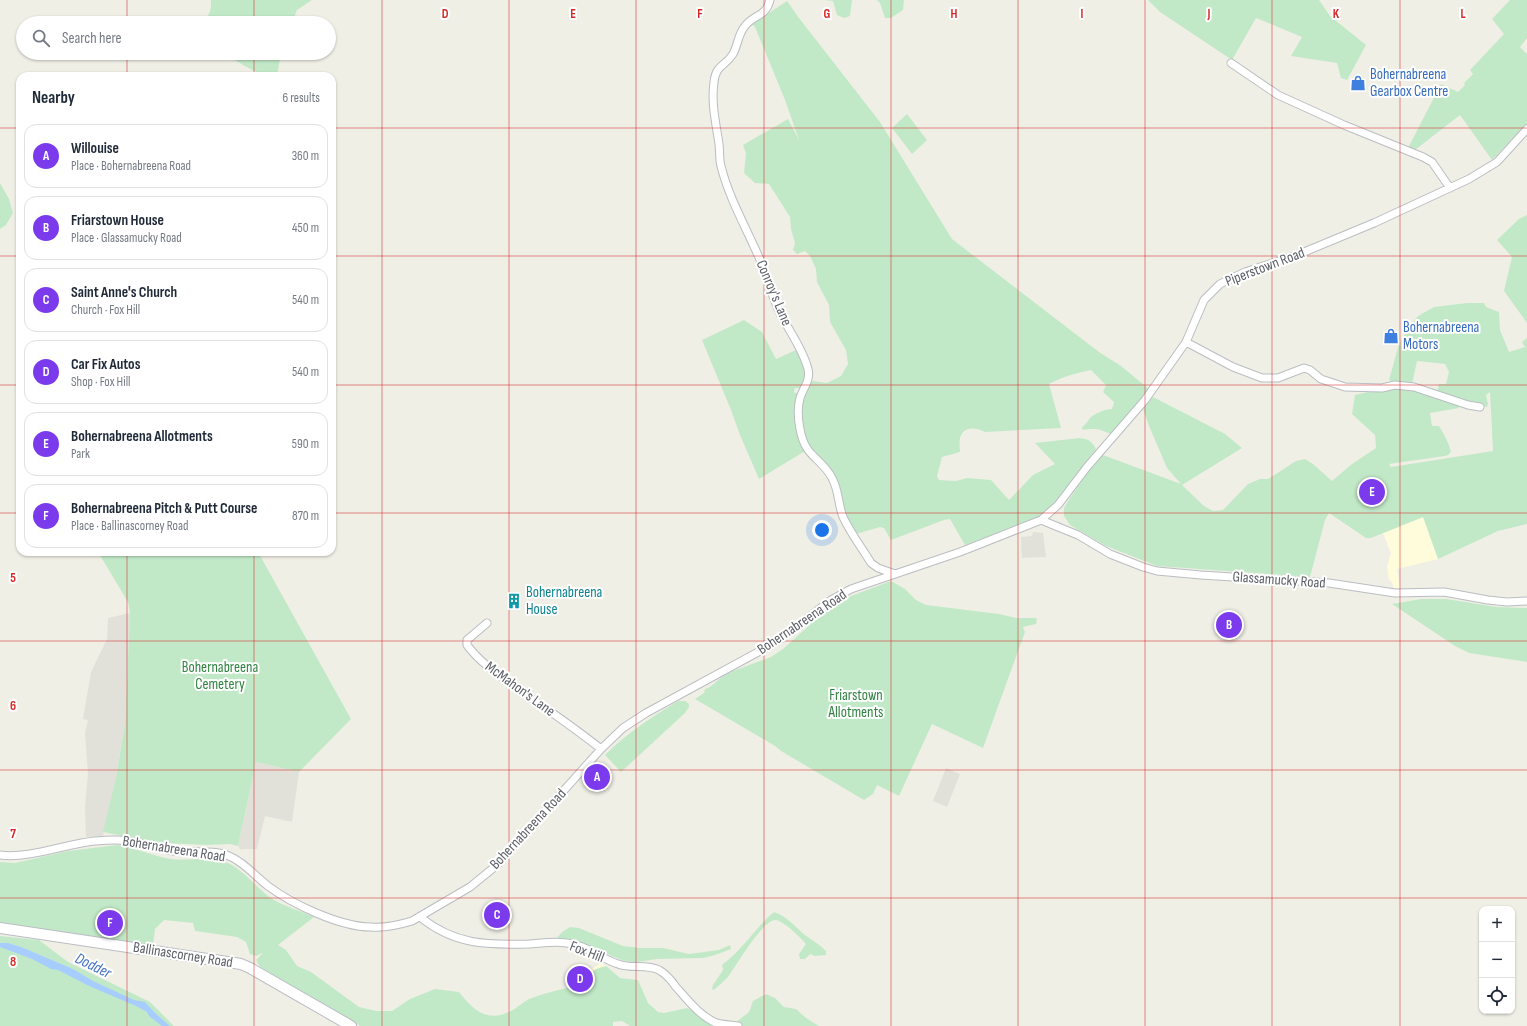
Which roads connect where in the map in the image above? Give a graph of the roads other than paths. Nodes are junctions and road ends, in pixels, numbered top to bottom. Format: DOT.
graph roads {
  1 [pos="770,0"];
  2 [pos="1231,63"];
  3 [pos="1527,129"];
  4 [pos="1450,188"];
  5 [pos="1186,342"];
  6 [pos="1480,407"];
  7 [pos="1041,520"];
  8 [pos="895,574"];
  9 [pos="1527,601"];
  10 [pos="487,623"];
  11 [pos="601,749"];
  12 [pos="0,854"];
  13 [pos="420,917"];
  14 [pos="0,928"];
  15 [pos="351,1026"];
  16 [pos="738,1026"];
  1 -- 8 [label="street, Conroy's Lane"];
  2 -- 4 [label="street"];
  3 -- 4 [label="street, Piperstown Road"];
  4 -- 5 [label="street, Piperstown Road"];
  5 -- 6 [label="street"];
  5 -- 7 [label="street, Piperstown Road"];
  7 -- 8 [label="street, Bohernabreena Road"];
  7 -- 9 [label="street, Glassamucky Road"];
  8 -- 11 [label="street, Bohernabreena Road"];
  10 -- 11 [label="street, McMahon's Lane"];
  11 -- 13 [label="street, Bohernabreena Road"];
  12 -- 13 [label="street, Bohernabreena Road"];
  13 -- 16 [label="street, Fox Hill"];
  14 -- 15 [label="main road, Ballinascorney Road"];
}
